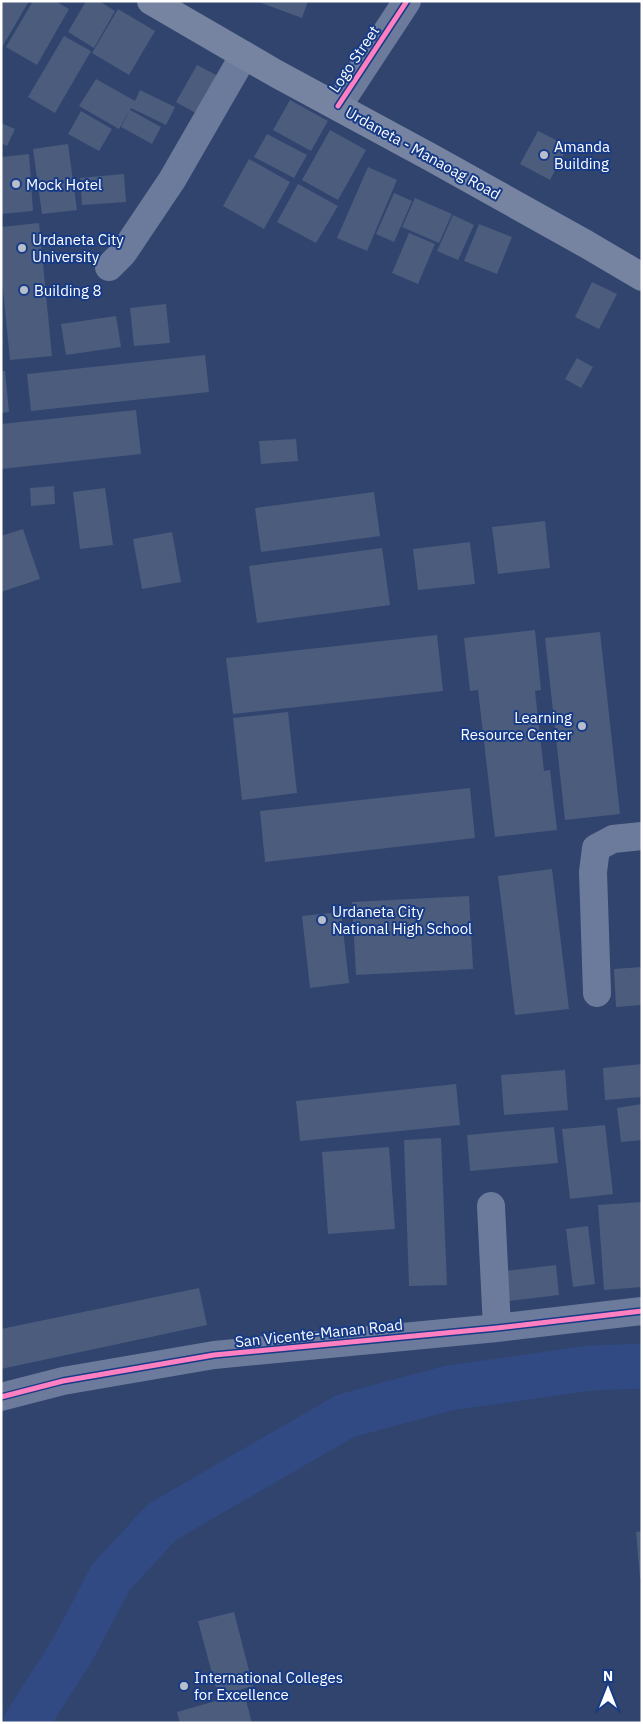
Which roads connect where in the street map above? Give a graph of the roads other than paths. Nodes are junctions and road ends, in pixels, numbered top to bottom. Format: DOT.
graph roads {
  1 [pos="151,1"];
  2 [pos="407,1"];
  3 [pos="244,55"];
  4 [pos="338,106"];
  5 [pos="109,267"];
  6 [pos="642,277"];
  7 [pos="642,836"];
  8 [pos="597,993"];
  9 [pos="491,1206"];
  10 [pos="642,1312"];
  11 [pos="497,1328"];
  12 [pos="1,1397"];
  1 -- 3 [label="main road, Urdaneta - Manaoag Road"];
  2 -- 4 [label="street, Logo Street"];
  3 -- 4 [label="main road, Urdaneta - Manaoag Road"];
  3 -- 5 [label="street"];
  4 -- 6 [label="main road, Urdaneta - Manaoag Road"];
  7 -- 8 [label="street"];
  9 -- 11 [label="street"];
  10 -- 11 [label="street, San Vicente-Manan Road"];
  11 -- 12 [label="street, San Vicente-Manan Road"];
}
